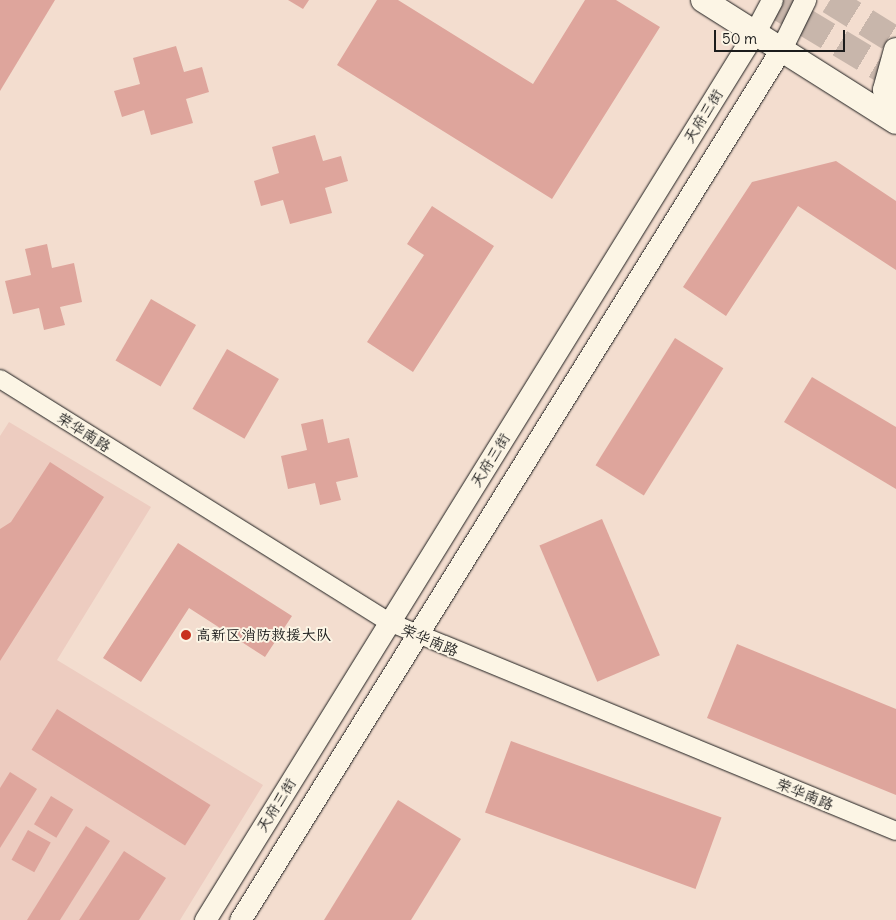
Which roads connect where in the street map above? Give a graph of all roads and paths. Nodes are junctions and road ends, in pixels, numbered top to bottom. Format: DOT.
graph roads {
  1 [pos="703,0"];
  2 [pos="772,0"];
  3 [pos="805,0"];
  4 [pos="755,32"];
  5 [pos="781,49"];
  6 [pos="896,50"];
  7 [pos="896,110"];
  8 [pos="896,122"];
  9 [pos="0,380"];
  10 [pos="389,622"];
  11 [pos="417,635"];
  12 [pos="896,831"];
  13 [pos="205,920"];
  14 [pos="240,920"];
  1 -- 4 [label="main road"];
  2 -- 4 [label="street, 天府三街"];
  3 -- 5 [label="street, 天府三街"];
  4 -- 5 [label="main road"];
  4 -- 10 [label="street, 天府三街"];
  5 -- 8 [label="main road"];
  5 -- 11 [label="street, 天府三街"];
  6 -- 7 [label="main road"];
  9 -- 10 [label="street, 荣华南路"];
  10 -- 11 [label="street, 荣华南路"];
  10 -- 13 [label="street, 天府三街"];
  11 -- 12 [label="street, 荣华南路"];
  11 -- 14 [label="street, 天府三街"];
}
